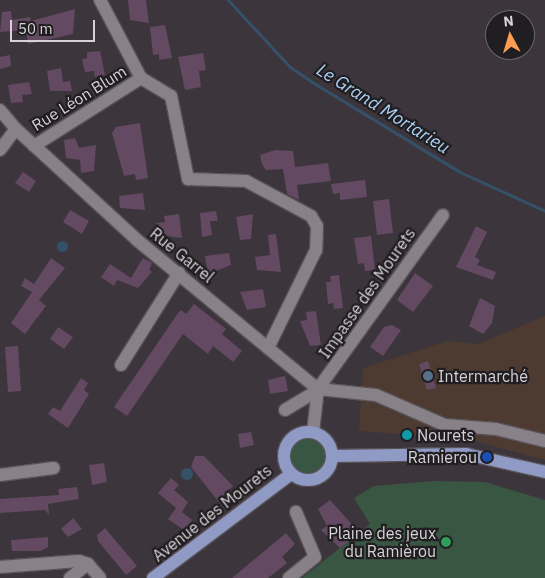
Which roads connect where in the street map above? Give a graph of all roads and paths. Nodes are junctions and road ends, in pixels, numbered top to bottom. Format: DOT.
graph roads {
  1 [pos="100,0"];
  2 [pos="142,78"];
  3 [pos="0,110"];
  4 [pos="16,129"];
  5 [pos="34,146"];
  6 [pos="0,150"];
  7 [pos="443,214"];
  8 [pos="179,273"];
  9 [pos="268,348"];
  10 [pos="120,365"];
  11 [pos="317,390"];
  12 [pos="285,410"];
  13 [pos="313,432"];
  14 [pos="545,441"];
  15 [pos="332,456"];
  16 [pos="54,468"];
  17 [pos="545,472"];
  18 [pos="291,474"];
  19 [pos="0,475"];
  20 [pos="296,512"];
  21 [pos="88,564"];
  22 [pos="0,567"];
  23 [pos="70,578"];
  24 [pos="100,578"];
  25 [pos="153,578"];
  26 [pos="289,578"];
  1 -- 2 [label="street, Rue Léon Blum"];
  2 -- 5 [label="street, Rue Léon Blum"];
  2 -- 9 [label="street, Rue Léon Blum"];
  3 -- 4 [label="street, Rue Garrel"];
  4 -- 5 [label="street, Rue Garrel"];
  4 -- 6 [label="street"];
  5 -- 8 [label="street, Rue Garrel"];
  7 -- 11 [label="street, Impasse des Mourets"];
  8 -- 9 [label="street, Rue Garrel"];
  8 -- 10 [label="street"];
  9 -- 11 [label="street, Rue Garrel"];
  11 -- 12 [label="street"];
  11 -- 13 [label="street"];
  11 -- 14 [label="street"];
  13 -- 15 [label="main road"];
  13 -- 18 [label="main road"];
  15 -- 17 [label="main road"];
  15 -- 18 [label="main road"];
  16 -- 19 [label="street"];
  18 -- 25 [label="main road, Avenue des Mourets"];
  20 -- 26 [label="street"];
  21 -- 22 [label="street"];
  21 -- 23 [label="street"];
  21 -- 24 [label="street"];
}
